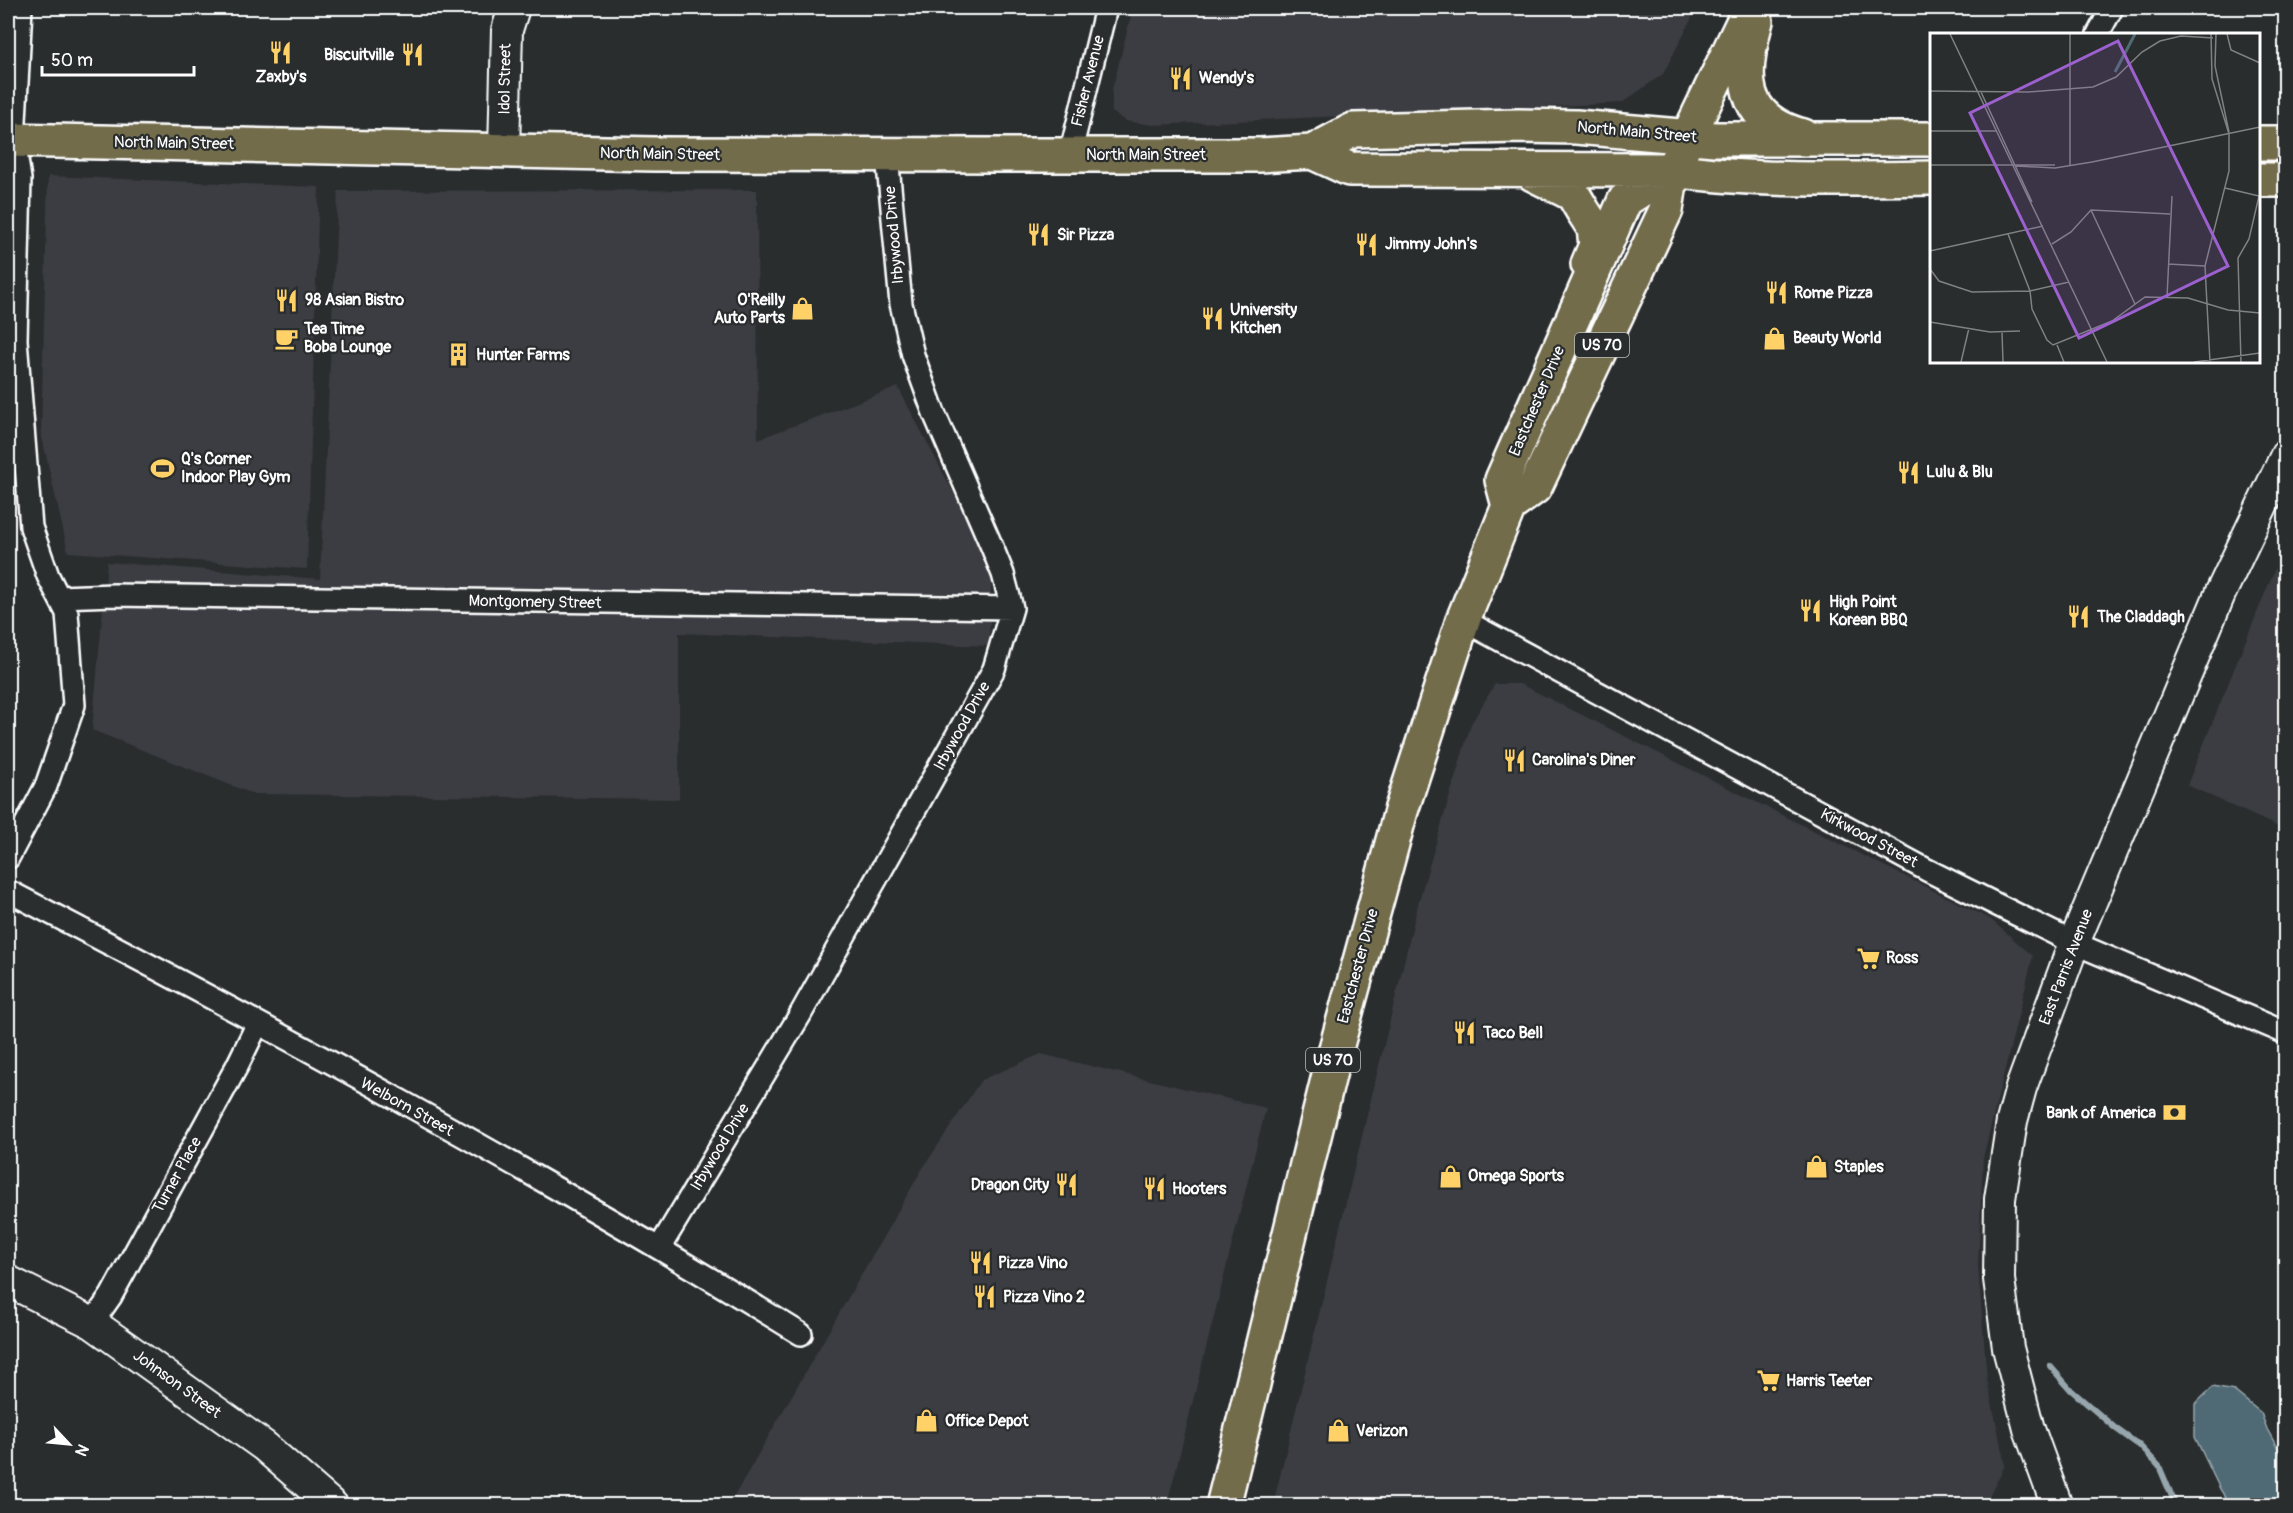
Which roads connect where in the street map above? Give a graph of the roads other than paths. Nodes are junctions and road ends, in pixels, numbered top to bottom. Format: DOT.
graph roads {
  1 [pos="21,8"];
  2 [pos="514,8"];
  3 [pos="1106,8"];
  4 [pos="1750,8"];
  5 [pos="1760,8"];
  6 [pos="2112,8"];
  7 [pos="2099,33"];
  8 [pos="1687,136"];
  9 [pos="1813,139"];
  10 [pos="1930,139"];
  11 [pos="11,140"];
  12 [pos="2260,143"];
  13 [pos="2286,143"];
  14 [pos="504,151"];
  15 [pos="1312,152"];
  16 [pos="887,155"];
  17 [pos="1071,155"];
  18 [pos="1672,170"];
  19 [pos="1526,171"];
  20 [pos="1930,178"];
  21 [pos="2260,180"];
  22 [pos="2286,180"];
  23 [pos="1573,317"];
  24 [pos="2286,455"];
  25 [pos="1509,506"];
  26 [pos="59,597"];
  27 [pos="1012,608"];
  28 [pos="1463,620"];
  29 [pos="8,858"];
  30 [pos="8,891"];
  31 [pos="2074,943"];
  32 [pos="258,1023"];
  33 [pos="2286,1033"];
  34 [pos="660,1247"];
  35 [pos="8,1281"];
  36 [pos="92,1323"];
  37 [pos="801,1334"];
  38 [pos="333,1506"];
  39 [pos="1223,1506"];
  40 [pos="2057,1506"];
  1 -- 11 [label="street"];
  2 -- 14 [label="street, Idol Street"];
  3 -- 17 [label="street, Fisher Avenue"];
  4 -- 8 [label="main road, US 70"];
  5 -- 9 [label="main road"];
  6 -- 7 [label="street"];
  8 -- 9 [label="main road, North Main Street"];
  8 -- 15 [label="main road, North Main Street"];
  8 -- 18 [label="main road, US 70"];
  9 -- 10 [label="main road, North Main Street"];
  11 -- 14 [label="main road, North Main Street"];
  11 -- 26 [label="street"];
  12 -- 13 [label="main road"];
  14 -- 16 [label="main road, North Main Street"];
  15 -- 17 [label="main road, North Main Street"];
  15 -- 19 [label="main road, North Main Street"];
  16 -- 17 [label="main road, North Main Street"];
  16 -- 27 [label="street, Irbywood Drive"];
  18 -- 19 [label="main road, North Main Street"];
  18 -- 20 [label="main road, North Main Street"];
  18 -- 23 [label="main road, Eastchester Drive / US 70"];
  18 -- 25 [label="main road, Eastchester Drive / US 70"];
  19 -- 23 [label="main road"];
  21 -- 22 [label="main road"];
  23 -- 25 [label="main road, Eastchester Drive / US 70"];
  24 -- 31 [label="street, East Parris Avenue"];
  25 -- 28 [label="main road, Eastchester Drive / US 70"];
  26 -- 27 [label="street, Montgomery Street"];
  26 -- 29 [label="street"];
  27 -- 34 [label="street, Irbywood Drive"];
  28 -- 31 [label="street, Kirkwood Street"];
  28 -- 39 [label="main road, Eastchester Drive / US 70"];
  30 -- 32 [label="street, Welborn Street"];
  31 -- 33 [label="street, Kirkwood Street"];
  31 -- 40 [label="street, East Parris Avenue"];
  32 -- 34 [label="street, Welborn Street"];
  32 -- 36 [label="street, Turner Place"];
  34 -- 37 [label="street, Welborn Street"];
  35 -- 36 [label="street, Johnson Street"];
  36 -- 38 [label="street, Johnson Street"];
}
